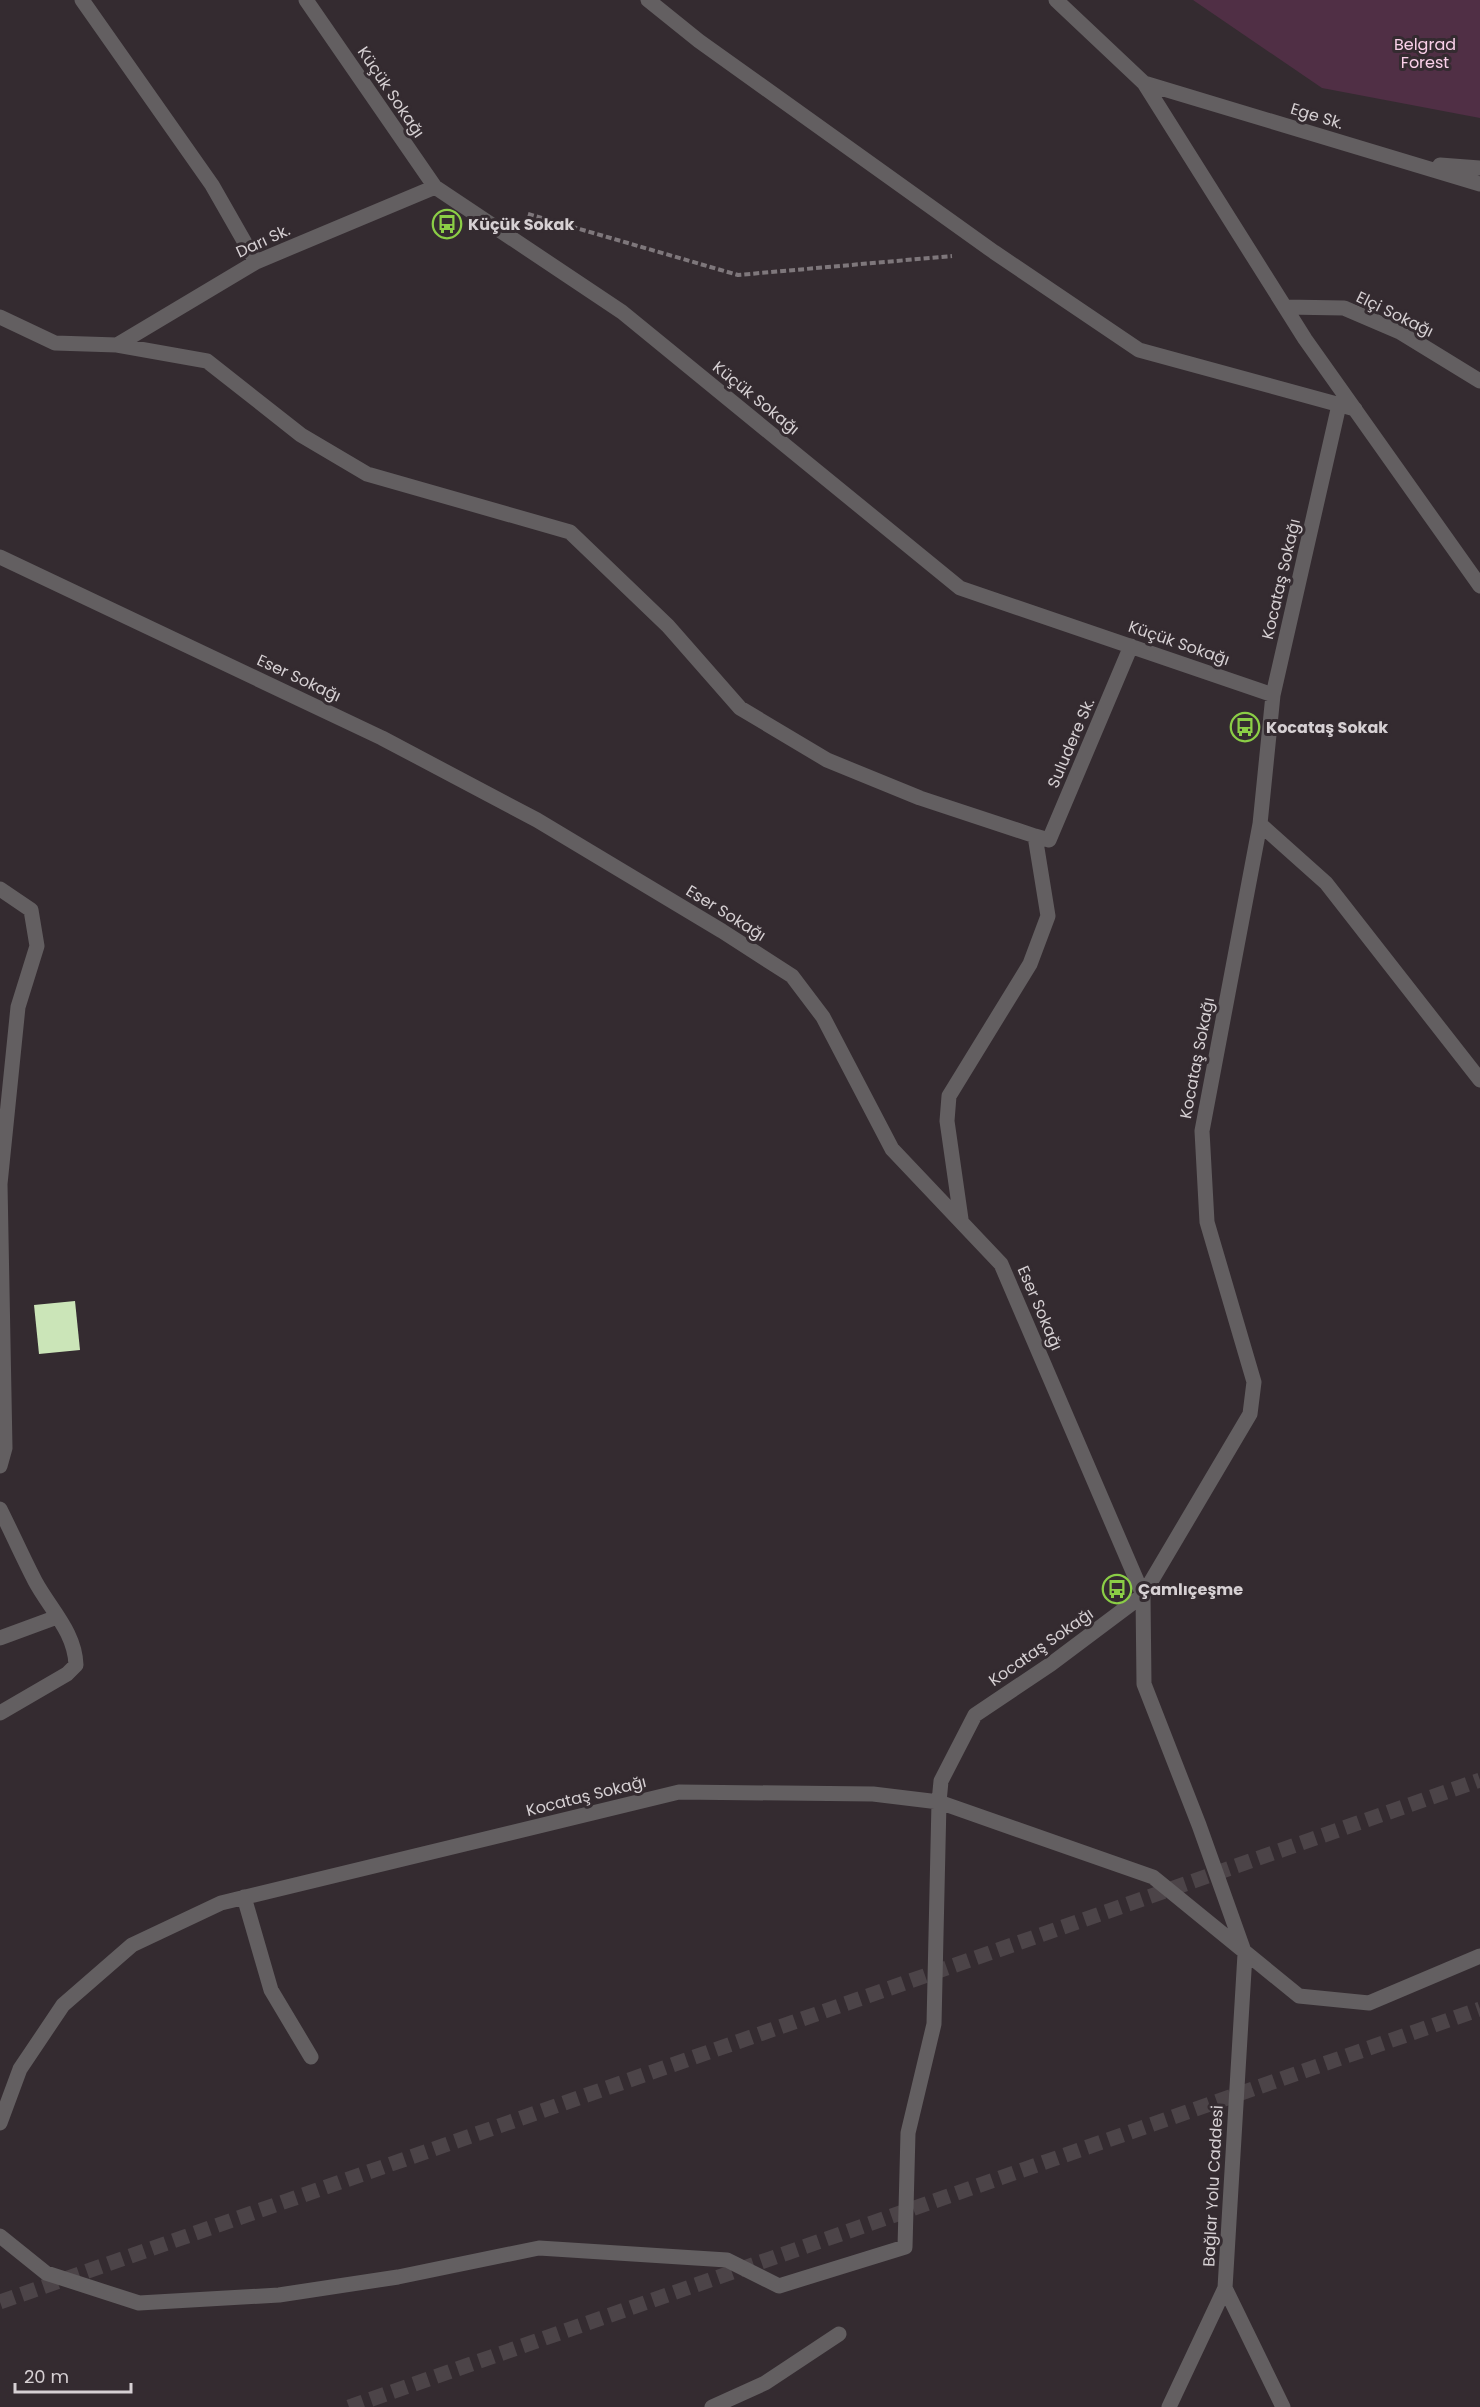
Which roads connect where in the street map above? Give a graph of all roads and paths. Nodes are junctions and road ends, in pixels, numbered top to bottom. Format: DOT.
graph roads {
  1 [pos="82,0"];
  2 [pos="306,0"];
  3 [pos="648,0"];
  4 [pos="1056,0"];
  5 [pos="1144,83"];
  6 [pos="1413,163"];
  7 [pos="1480,168"];
  8 [pos="1480,184"];
  9 [pos="435,187"];
  10 [pos="524,213"];
  11 [pos="994,252"];
  12 [pos="255,262"];
  13 [pos="1285,307"];
  14 [pos="0,317"];
  15 [pos="117,345"];
  16 [pos="1480,381"];
  17 [pos="1339,405"];
  18 [pos="1355,409"];
  19 [pos="0,557"];
  20 [pos="1480,586"];
  21 [pos="1131,646"];
  22 [pos="1274,695"];
  23 [pos="1260,824"];
  24 [pos="1035,836"];
  25 [pos="0,889"];
  26 [pos="1480,1080"];
  27 [pos="0,1184"];
  28 [pos="961,1219"];
  29 [pos="0,1466"];
  30 [pos="0,1509"];
  31 [pos="17,1544"];
  32 [pos="0,1545"];
  33 [pos="1143,1595"];
  34 [pos="57,1617"];
  35 [pos="0,1638"];
  36 [pos="0,1713"];
  37 [pos="939,1802"];
  38 [pos="244,1897"];
  39 [pos="1245,1954"];
  40 [pos="1480,1956"];
  41 [pos="311,2057"];
  42 [pos="0,2123"];
  43 [pos="0,2236"];
  44 [pos="1225,2288"];
  45 [pos="839,2334"];
  46 [pos="712,2407"];
  47 [pos="1169,2407"];
  48 [pos="1283,2407"];
  1 -- 12 [label="street"];
  2 -- 9 [label="street, Küçük Sokağı"];
  3 -- 11 [label="street"];
  4 -- 5 [label="street"];
  5 -- 6 [label="street, Ege Sk."];
  5 -- 13 [label="street"];
  6 -- 7 [label="street"];
  6 -- 8 [label="street, Ege Sk."];
  9 -- 12 [label="street, Darı Sk."];
  9 -- 21 [label="street, Küçük Sokağı"];
  10 -- 11 [label="path"];
  11 -- 17 [label="street"];
  12 -- 15 [label="street, Darı Sk."];
  13 -- 16 [label="street, Elçi Sokağı"];
  13 -- 18 [label="street"];
  14 -- 15 [label="street"];
  15 -- 24 [label="street"];
  17 -- 18 [label="street"];
  17 -- 22 [label="street, Kocataş Sokağı"];
  18 -- 20 [label="street"];
  19 -- 28 [label="street, Eser Sokağı"];
  21 -- 22 [label="street, Küçük Sokağı"];
  21 -- 24 [label="street, Suludere Sk."];
  22 -- 23 [label="street, Kocataş Sokağı"];
  23 -- 26 [label="street"];
  23 -- 33 [label="street, Kocataş Sokağı"];
  24 -- 28 [label="street"];
  25 -- 27 [label="street"];
  27 -- 29 [label="street"];
  28 -- 33 [label="street, Eser Sokağı"];
  30 -- 31 [label="street"];
  31 -- 32 [label="street"];
  31 -- 34 [label="street"];
  33 -- 37 [label="street, Kocataş Sokağı"];
  33 -- 39 [label="street, Bağlar Yolu Caddesi"];
  34 -- 35 [label="street"];
  34 -- 36 [label="street"];
  37 -- 38 [label="street, Kocataş Sokağı"];
  37 -- 39 [label="street"];
  37 -- 43 [label="street"];
  38 -- 41 [label="street"];
  38 -- 42 [label="street, Kocataş Sokağı"];
  39 -- 40 [label="street"];
  39 -- 44 [label="street, Bağlar Yolu Caddesi"];
  44 -- 47 [label="street"];
  44 -- 48 [label="street, Bağlar Yolu Caddesi"];
  45 -- 46 [label="street"];
}
